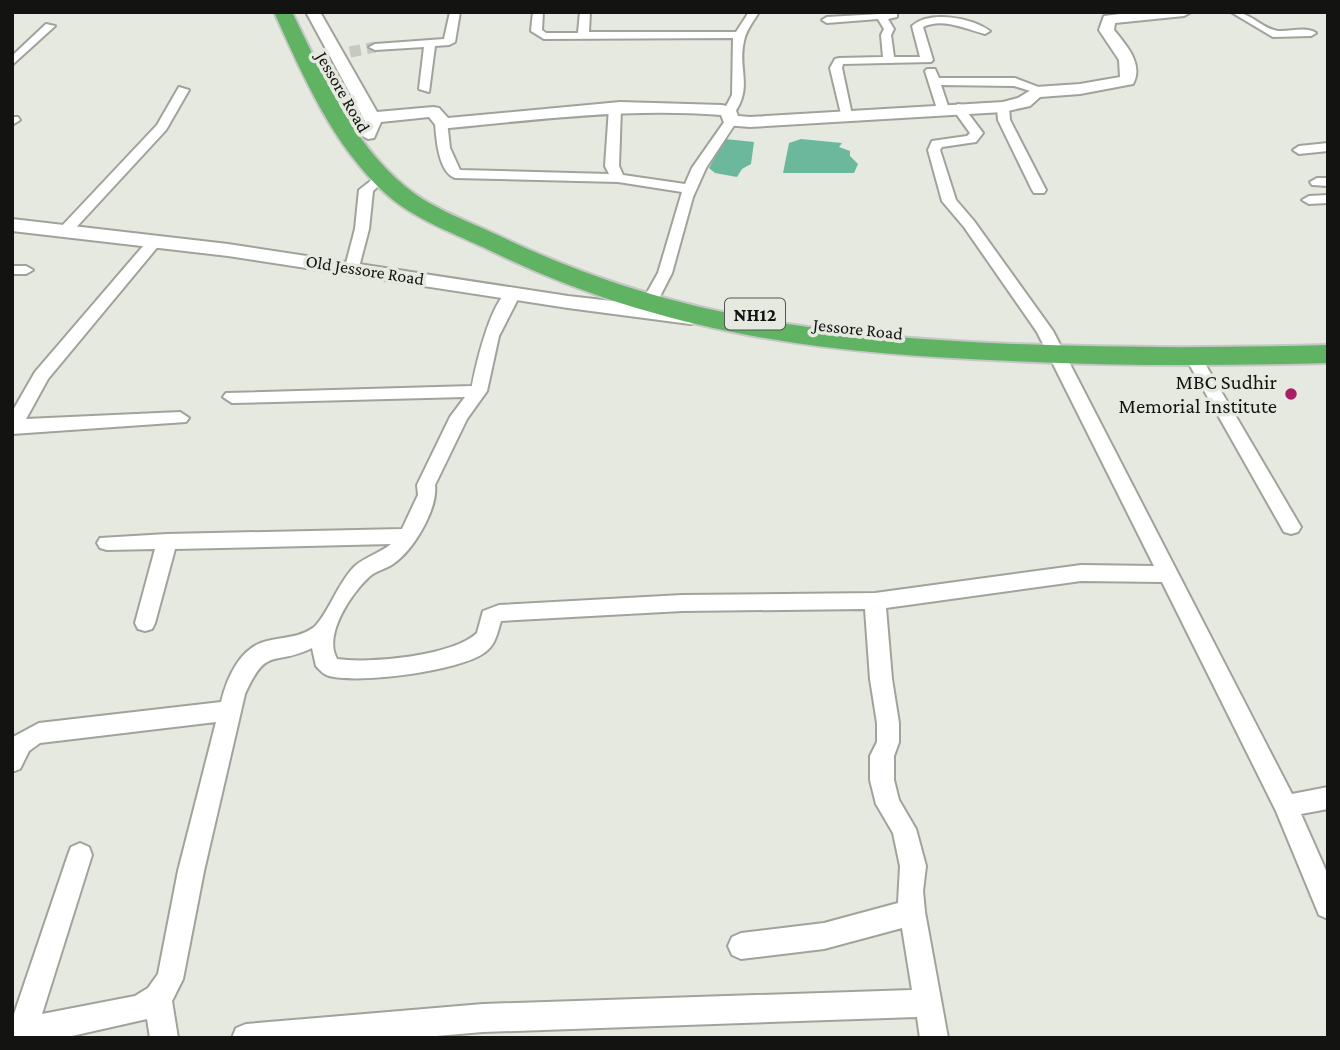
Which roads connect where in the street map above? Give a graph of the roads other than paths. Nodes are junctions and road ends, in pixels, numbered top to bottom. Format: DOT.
graph roads {
  1 [pos="283,12"];
  2 [pos="299,12"];
  3 [pos="313,12"];
  4 [pos="455,12"];
  5 [pos="538,12"];
  6 [pos="585,12"];
  7 [pos="754,12"];
  8 [pos="1184,12"];
  9 [pos="1236,12"];
  10 [pos="888,15"];
  11 [pos="827,20"];
  12 [pos="918,24"];
  13 [pos="50,26"];
  14 [pos="985,31"];
  15 [pos="1311,33"];
  16 [pos="740,35"];
  17 [pos="583,37"];
  18 [pos="430,43"];
  19 [pos="375,47"];
  20 [pos="889,60"];
  21 [pos="927,60"];
  22 [pos="12,62"];
  23 [pos="934,82"];
  24 [pos="425,89"];
  25 [pos="183,90"];
  26 [pos="1043,91"];
  27 [pos="1003,107"];
  28 [pos="615,108"];
  29 [pos="951,109"];
  30 [pos="846,115"];
  31 [pos="730,116"];
  32 [pos="441,121"];
  33 [pos="369,127"];
  34 [pos="1328,147"];
  35 [pos="1299,150"];
  36 [pos="382,176"];
  37 [pos="618,178"];
  38 [pos="690,189"];
  39 [pos="1039,190"];
  40 [pos="1309,200"];
  41 [pos="1328,200"];
  42 [pos="12,225"];
  43 [pos="65,231"];
  44 [pos="155,241"];
  45 [pos="537,256"];
  46 [pos="352,267"];
  47 [pos="513,293"];
  48 [pos="650,301"];
  49 [pos="1328,343"];
  50 [pos="970,345"];
  51 [pos="1053,348"];
  52 [pos="1328,354"];
  53 [pos="1193,357"];
  54 [pos="479,391"];
  55 [pos="232,397"];
  56 [pos="180,418"];
  57 [pos="13,427"];
  58 [pos="1291,527"];
  59 [pos="409,536"];
  60 [pos="167,541"];
  61 [pos="107,543"];
  62 [pos="1170,574"];
  63 [pos="875,601"];
  64 [pos="145,623"];
  65 [pos="322,633"];
  66 [pos="230,711"];
  67 [pos="18,741"];
  68 [pos="12,762"];
  69 [pos="1328,798"];
  70 [pos="1286,806"];
  71 [pos="80,855"];
  72 [pos="1328,906"];
  73 [pos="912,912"];
  74 [pos="741,946"];
  75 [pos="158,998"];
  76 [pos="926,1003"];
  77 [pos="18,1033"];
  78 [pos="164,1038"];
  79 [pos="246,1038"];
  80 [pos="933,1038"];
  1 -- 36 [label="highway, NH12"];
  2 -- 33 [label="highway, Jessore Road / NH12"];
  3 -- 33 [label="street"];
  4 -- 18 [label="street"];
  5 -- 17 [label="street"];
  6 -- 17 [label="street"];
  7 -- 16 [label="street"];
  8 -- 26 [label="street"];
  9 -- 15 [label="street"];
  10 -- 11 [label="street"];
  10 -- 12 [label="street"];
  10 -- 20 [label="street"];
  12 -- 14 [label="street"];
  12 -- 21 [label="street"];
  13 -- 22 [label="street"];
  16 -- 17 [label="street"];
  16 -- 31 [label="street"];
  18 -- 19 [label="street"];
  18 -- 24 [label="street"];
  20 -- 21 [label="street"];
  20 -- 30 [label="street"];
  21 -- 23 [label="street"];
  23 -- 26 [label="street"];
  23 -- 29 [label="street"];
  25 -- 43 [label="street"];
  26 -- 27 [label="street"];
  27 -- 29 [label="street"];
  27 -- 39 [label="street"];
  28 -- 31 [label="street"];
  28 -- 32 [label="street"];
  28 -- 37 [label="street"];
  29 -- 30 [label="street"];
  29 -- 51 [label="street"];
  30 -- 31 [label="street"];
  31 -- 38 [label="street"];
  32 -- 33 [label="street"];
  32 -- 37 [label="street"];
  33 -- 45 [label="highway, Jessore Road / NH12"];
  34 -- 35 [label="street"];
  36 -- 45 [label="highway, NH12"];
  36 -- 46 [label="street"];
  37 -- 38 [label="street"];
  38 -- 48 [label="street"];
  40 -- 41 [label="street"];
  42 -- 43 [label="street, Old Jessore Road"];
  43 -- 44 [label="street, Old Jessore Road"];
  44 -- 46 [label="street, Old Jessore Road"];
  44 -- 57 [label="street"];
  45 -- 48 [label="highway, Jessore Road / NH12"];
  46 -- 47 [label="street, Old Jessore Road"];
  47 -- 48 [label="street, Old Jessore Road"];
  47 -- 54 [label="street"];
  48 -- 50 [label="highway, Jessore Road / NH12"];
  48 -- 50 [label="highway, NH12"];
  49 -- 51 [label="highway, Jessore Road / NH12"];
  50 -- 51 [label="highway, Jessore Road / NH12"];
  51 -- 53 [label="highway, Jessore Road / NH12"];
  51 -- 62 [label="street"];
  52 -- 53 [label="highway, Jessore Road / NH12"];
  53 -- 58 [label="street"];
  54 -- 55 [label="street"];
  54 -- 59 [label="street"];
  56 -- 57 [label="street"];
  59 -- 60 [label="street"];
  59 -- 65 [label="street"];
  60 -- 61 [label="street"];
  60 -- 64 [label="street"];
  62 -- 63 [label="street"];
  62 -- 70 [label="street"];
  63 -- 65 [label="street"];
  63 -- 73 [label="street"];
  65 -- 66 [label="street"];
  66 -- 67 [label="street"];
  66 -- 75 [label="street"];
  67 -- 68 [label="street"];
  69 -- 70 [label="street"];
  70 -- 72 [label="street"];
  71 -- 77 [label="street"];
  73 -- 74 [label="street"];
  73 -- 76 [label="street"];
  75 -- 77 [label="street"];
  75 -- 78 [label="street"];
  76 -- 79 [label="street"];
  76 -- 80 [label="street"];
}
